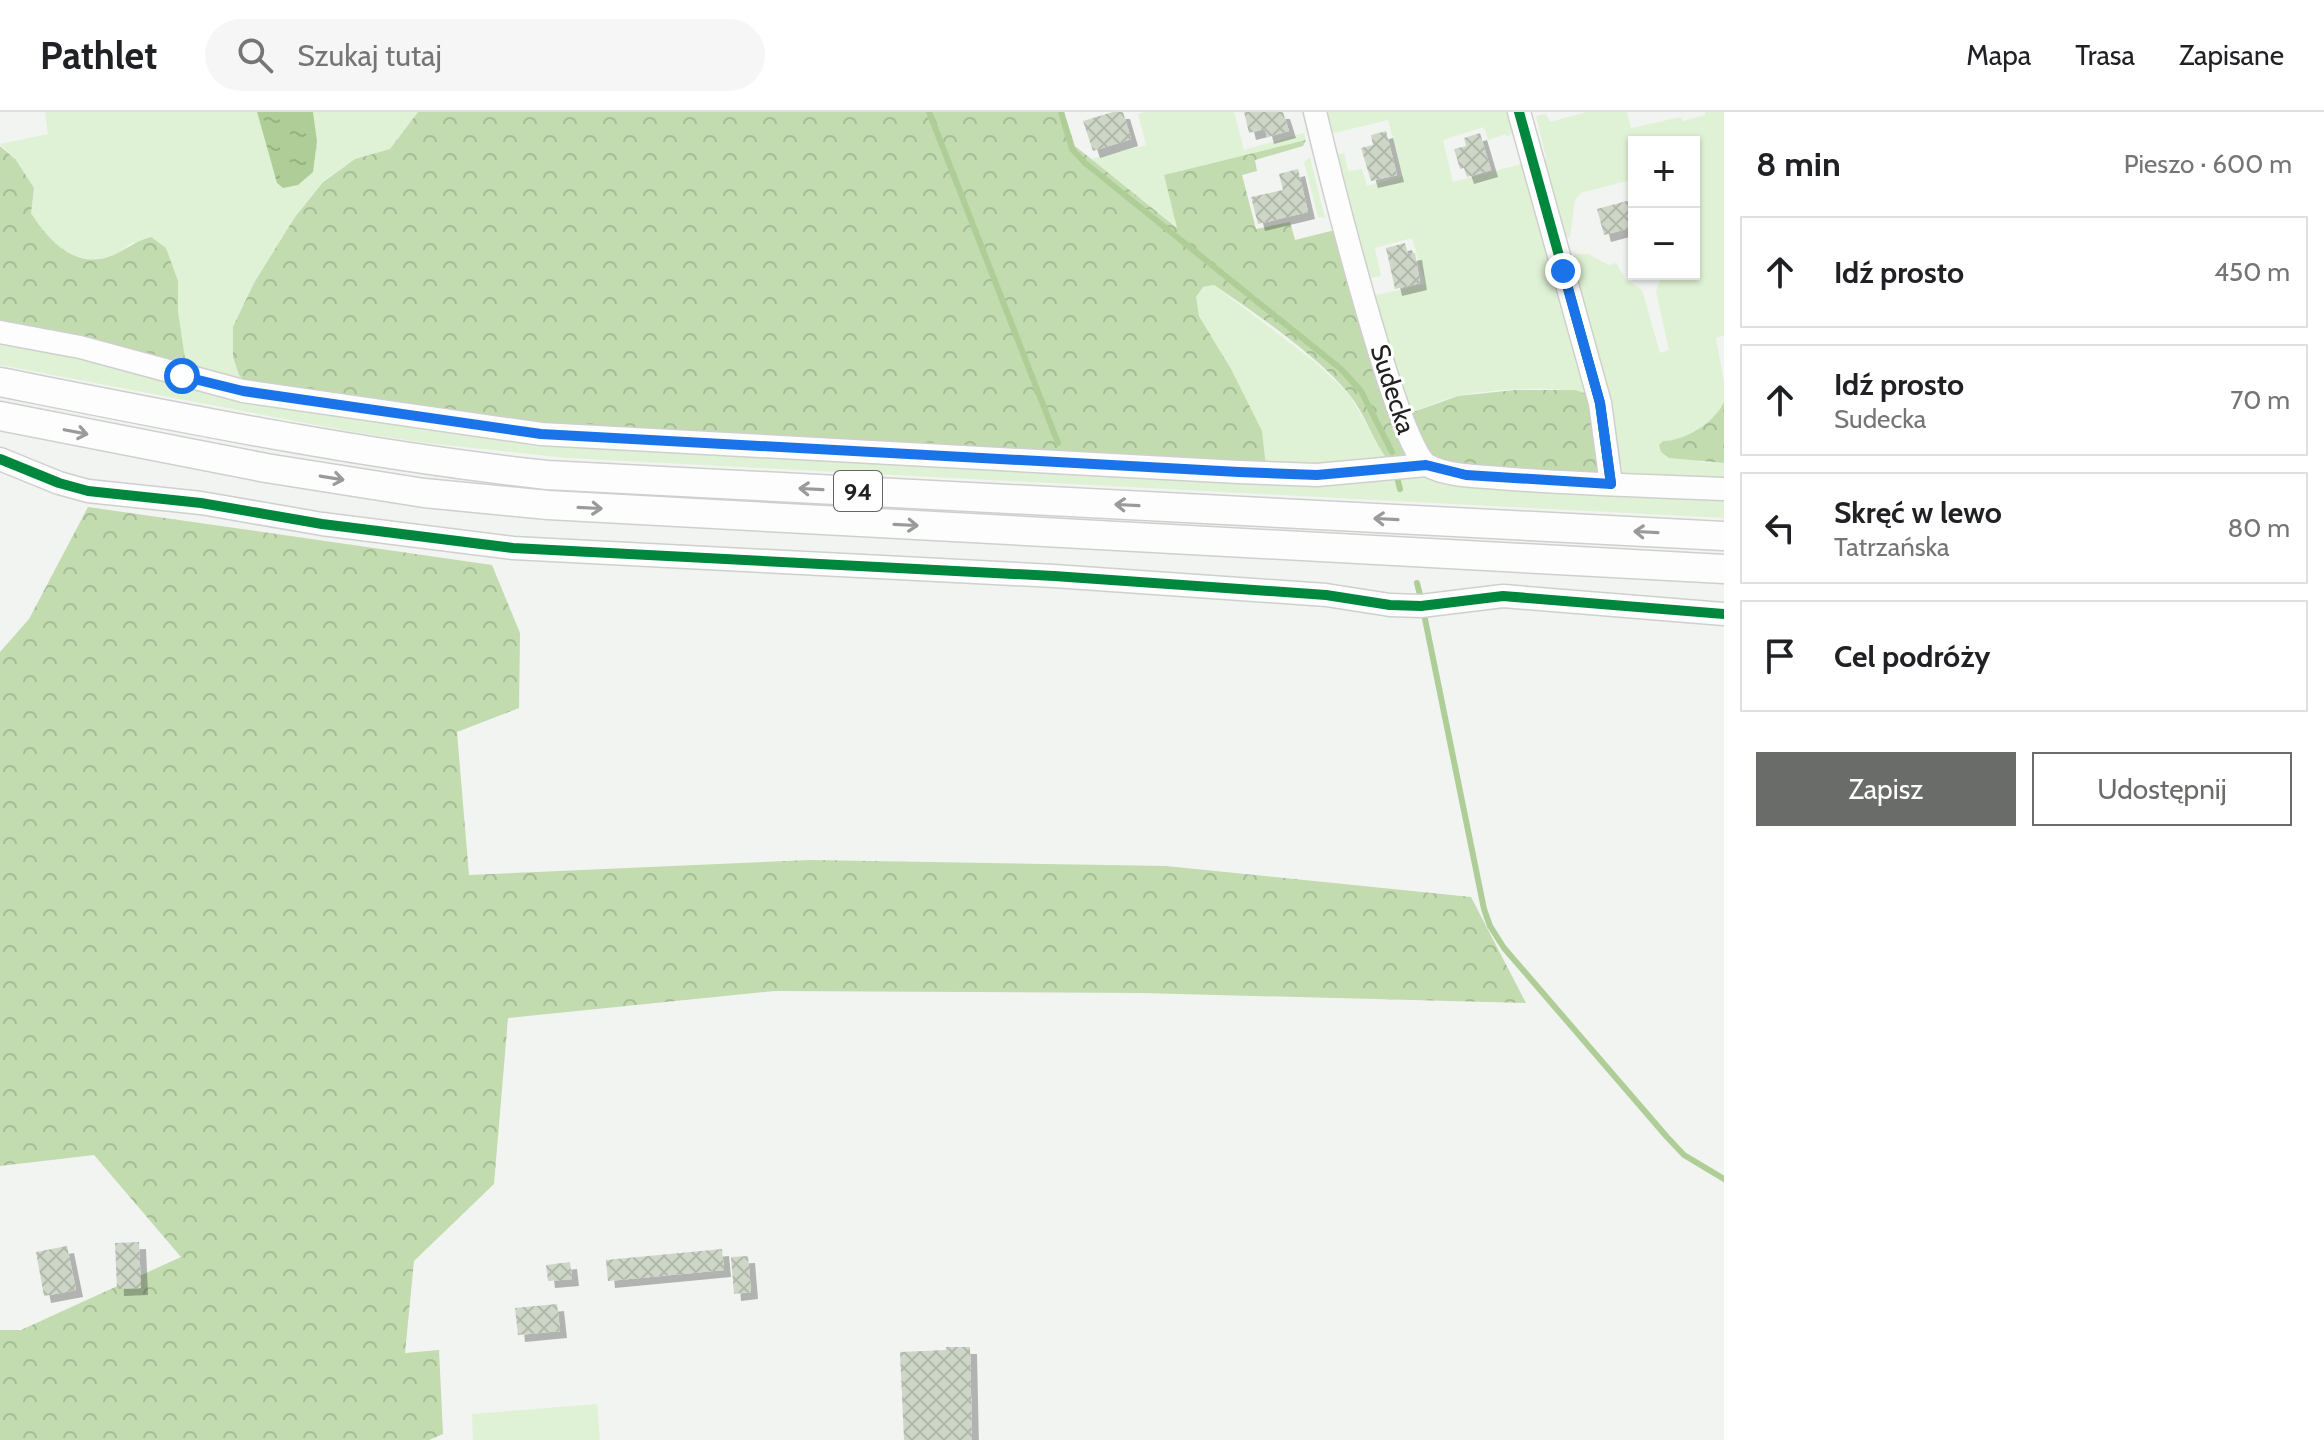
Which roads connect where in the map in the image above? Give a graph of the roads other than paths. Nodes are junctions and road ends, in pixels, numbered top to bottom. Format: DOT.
graph roads {
  1 [pos="1315,112"];
  2 [pos="1519,112"];
  3 [pos="0,332"];
  4 [pos="0,382"];
  5 [pos="0,416"];
  6 [pos="0,459"];
  7 [pos="1426,465"];
  8 [pos="1611,484"];
  9 [pos="1724,489"];
  10 [pos="1724,536"];
  11 [pos="1724,569"];
  12 [pos="1724,614"];
  1 -- 7 [label="street, Sudecka"];
  2 -- 8 [label="street"];
  3 -- 7 [label="street"];
  10 -- 4 [label="main road, 94, one-way"];
  5 -- 11 [label="main road, 94, one-way"];
  6 -- 12 [label="street"];
  7 -- 8 [label="street, Sudecka"];
  8 -- 9 [label="street, Sudecka"];
}
